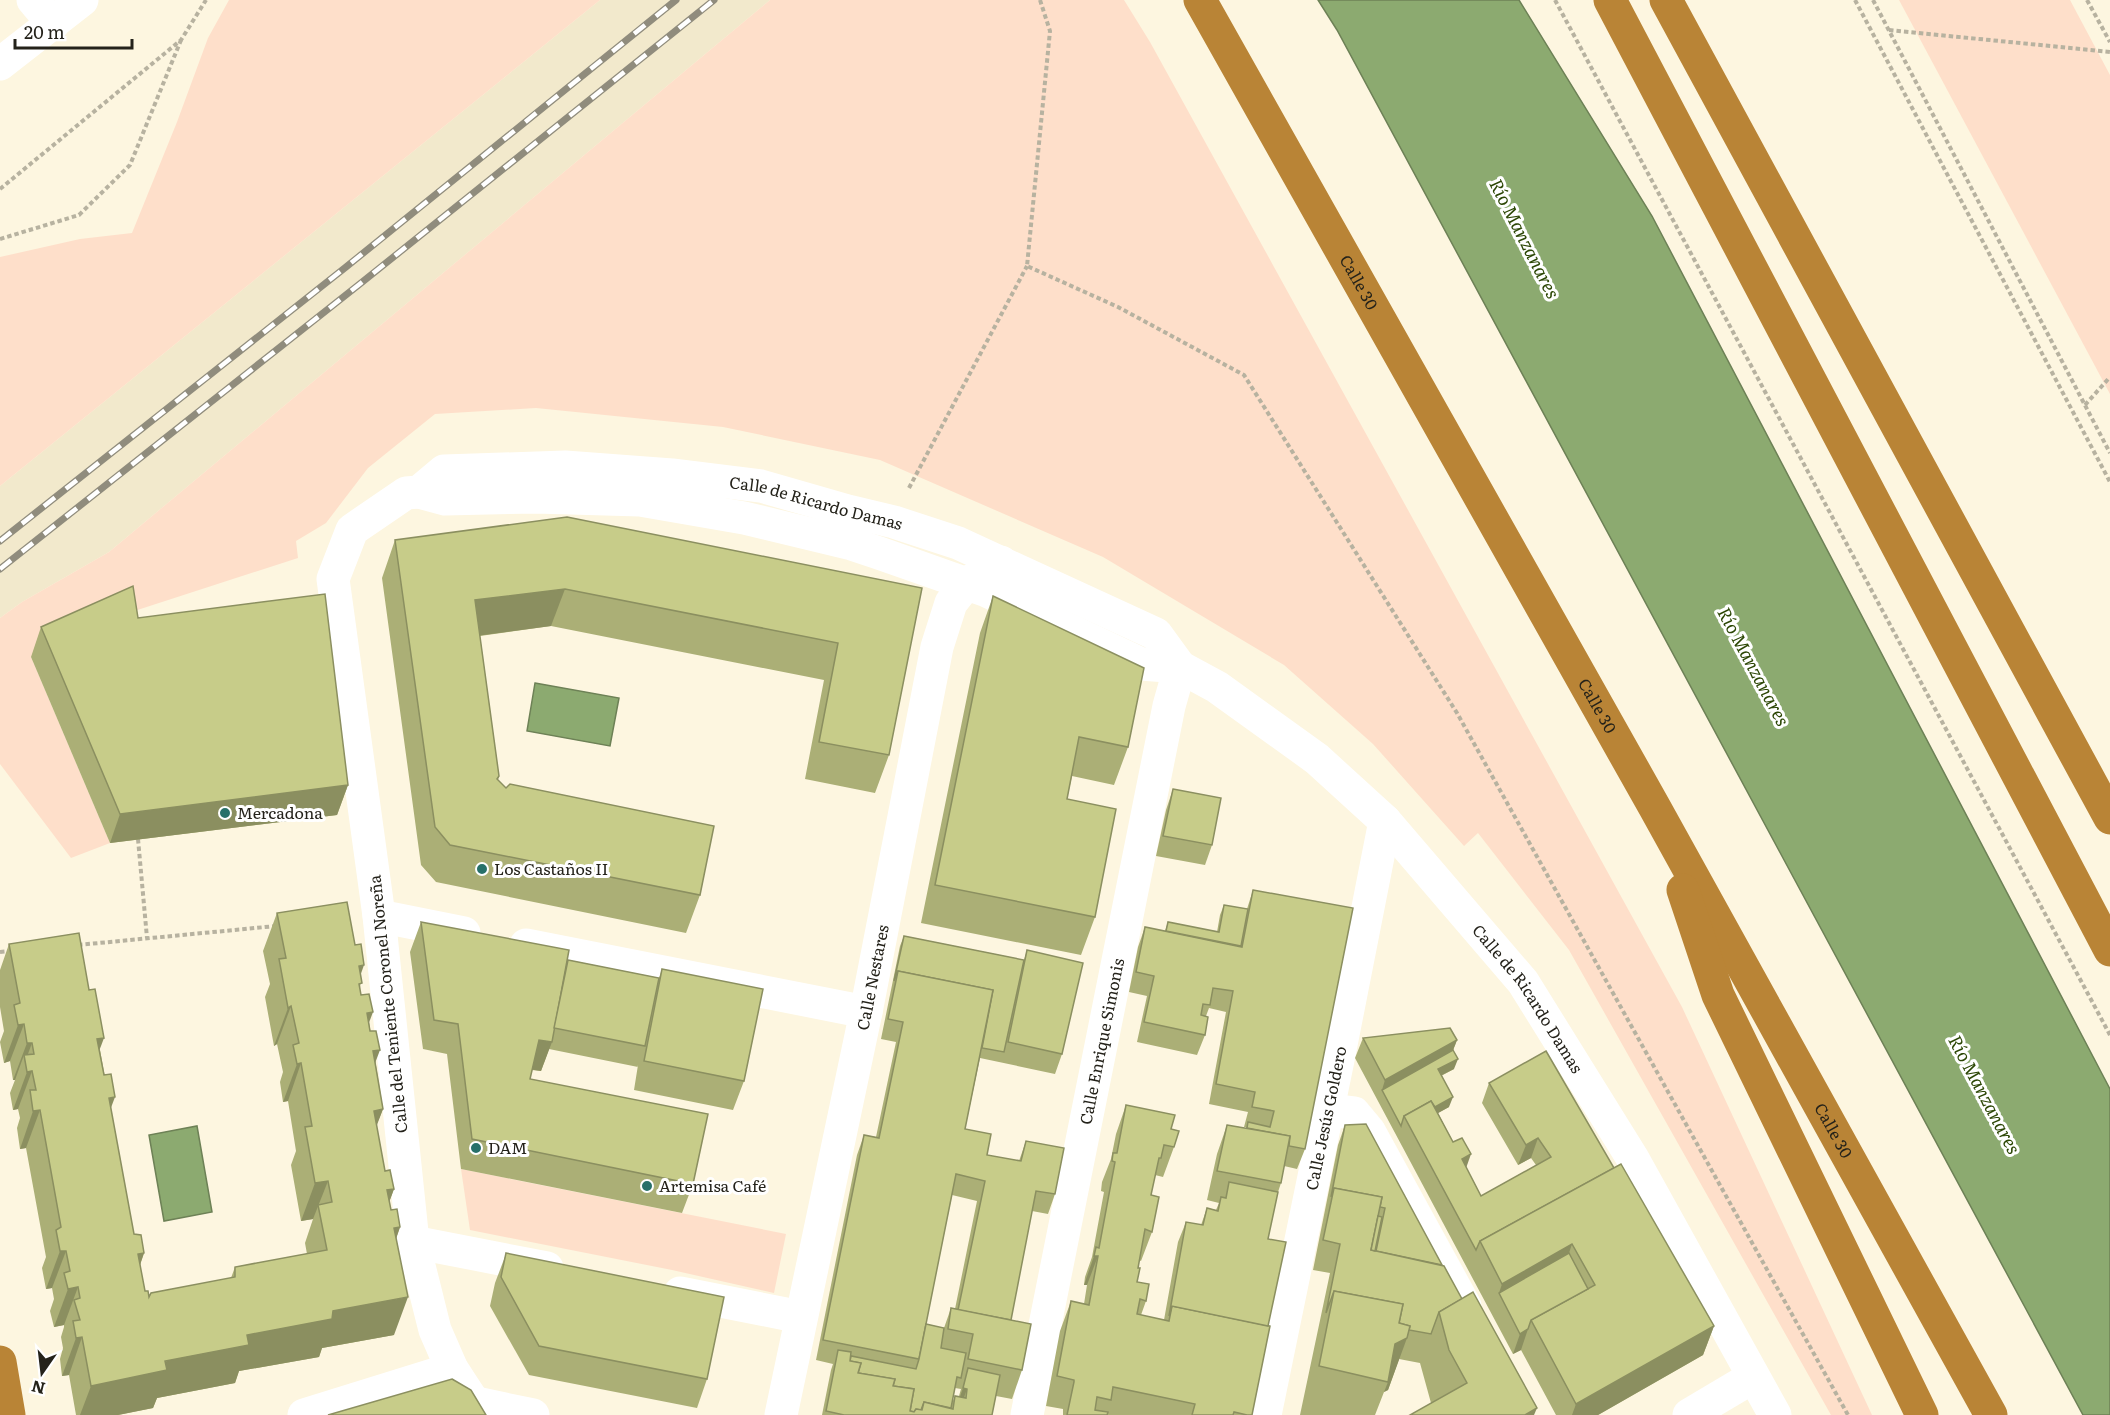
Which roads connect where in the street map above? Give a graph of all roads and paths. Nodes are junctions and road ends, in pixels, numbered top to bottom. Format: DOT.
graph roads {
  1 [pos="82,0"];
  2 [pos="206,0"];
  3 [pos="1040,0"];
  4 [pos="1200,0"];
  5 [pos="1555,0"];
  6 [pos="1610,0"];
  7 [pos="1666,0"];
  8 [pos="1855,0"];
  9 [pos="1873,0"];
  10 [pos="2087,0"];
  11 [pos="43,12"];
  12 [pos="1889,30"];
  13 [pos="181,40"];
  14 [pos="2110,42"];
  15 [pos="2110,52"];
  16 [pos="0,64"];
  17 [pos="0,189"];
  18 [pos="0,239"];
  19 [pos="1027,266"];
  20 [pos="2110,377"];
  21 [pos="2085,405"];
  22 [pos="2110,453"];
  23 [pos="2110,483"];
  24 [pos="420,492"];
  25 [pos="907,492"];
  26 [pos="1001,562"];
  27 [pos="333,579"];
  28 [pos="966,584"];
  29 [pos="1998,614"];
  30 [pos="1180,667"];
  31 [pos="2110,772"];
  32 [pos="1655,808"];
  33 [pos="2110,818"];
  34 [pos="1385,821"];
  35 [pos="138,839"];
  36 [pos="379,916"];
  37 [pos="287,925"];
  38 [pos="147,938"];
  39 [pos="68,946"];
  40 [pos="2110,950"];
  41 [pos="11,951"];
  42 [pos="0,952"];
  43 [pos="866,1012"];
  44 [pos="2110,1035"];
  45 [pos="1328,1110"];
  46 [pos="413,1242"];
  47 [pos="580,1274"];
  48 [pos="649,1288"];
  49 [pos="801,1317"];
  50 [pos="1479,1331"];
  51 [pos="0,1362"];
  52 [pos="452,1368"];
  53 [pos="1753,1377"];
  54 [pos="479,1409"];
  55 [pos="9,1415"];
  56 [pos="304,1415"];
  57 [pos="533,1415"];
  58 [pos="780,1415"];
  59 [pos="1027,1415"];
  60 [pos="1265,1415"];
  61 [pos="1689,1415"];
  62 [pos="1774,1415"];
  63 [pos="1848,1415"];
  64 [pos="1922,1415"];
  65 [pos="1992,1415"];
  1 -- 11 [label="street"];
  2 -- 13 [label="path"];
  3 -- 19 [label="path"];
  4 -- 32 [label="highway, Calle 30"];
  5 -- 44 [label="path"];
  6 -- 40 [label="highway"];
  7 -- 29 [label="highway"];
  8 -- 23 [label="path"];
  9 -- 12 [label="path"];
  10 -- 14 [label="path"];
  11 -- 16 [label="street"];
  12 -- 15 [label="path"];
  12 -- 21 [label="path"];
  13 -- 17 [label="path"];
  13 -- 18 [label="path"];
  19 -- 25 [label="path"];
  19 -- 63 [label="path"];
  20 -- 21 [label="path"];
  21 -- 22 [label="path"];
  24 -- 26 [label="street, Calle de Ricardo Damas"];
  24 -- 27 [label="street, Calle de Ricardo Damas"];
  24 -- 28 [label="street, Calle de Ricardo Damas"];
  26 -- 28 [label="street, Calle Nestares"];
  26 -- 30 [label="street, Calle de Ricardo Damas"];
  27 -- 36 [label="street, Calle del Teniente Coronel Noreña"];
  28 -- 30 [label="street, Calle de Ricardo Damas"];
  28 -- 43 [label="street, Calle Nestares"];
  29 -- 31 [label="highway"];
  29 -- 33 [label="highway"];
  30 -- 34 [label="street, Calle de Ricardo Damas"];
  30 -- 59 [label="street, Calle Enrique Simonis"];
  32 -- 64 [label="highway"];
  32 -- 65 [label="highway, Calle 30"];
  34 -- 45 [label="street, Calle Jesús Goldero"];
  34 -- 53 [label="street, Calle de Ricardo Damas"];
  35 -- 38 [label="path"];
  36 -- 43 [label="street"];
  36 -- 46 [label="street, Calle del Teniente Coronel Noreña"];
  37 -- 38 [label="path"];
  38 -- 39 [label="path"];
  41 -- 42 [label="path"];
  43 -- 49 [label="street, Calle Nestares"];
  45 -- 50 [label="street"];
  45 -- 60 [label="street, Calle Jesús Goldero"];
  46 -- 47 [label="street"];
  46 -- 52 [label="street, Calle del Teniente Coronel Noreña"];
  48 -- 49 [label="street"];
  49 -- 58 [label="street, Calle Nestares"];
  51 -- 55 [label="highway"];
  52 -- 54 [label="street, Calle del Teniente Coronel Noreña"];
  52 -- 56 [label="street"];
  53 -- 61 [label="street"];
  53 -- 62 [label="street, Calle de Ricardo Damas"];
  54 -- 57 [label="street"];
}
